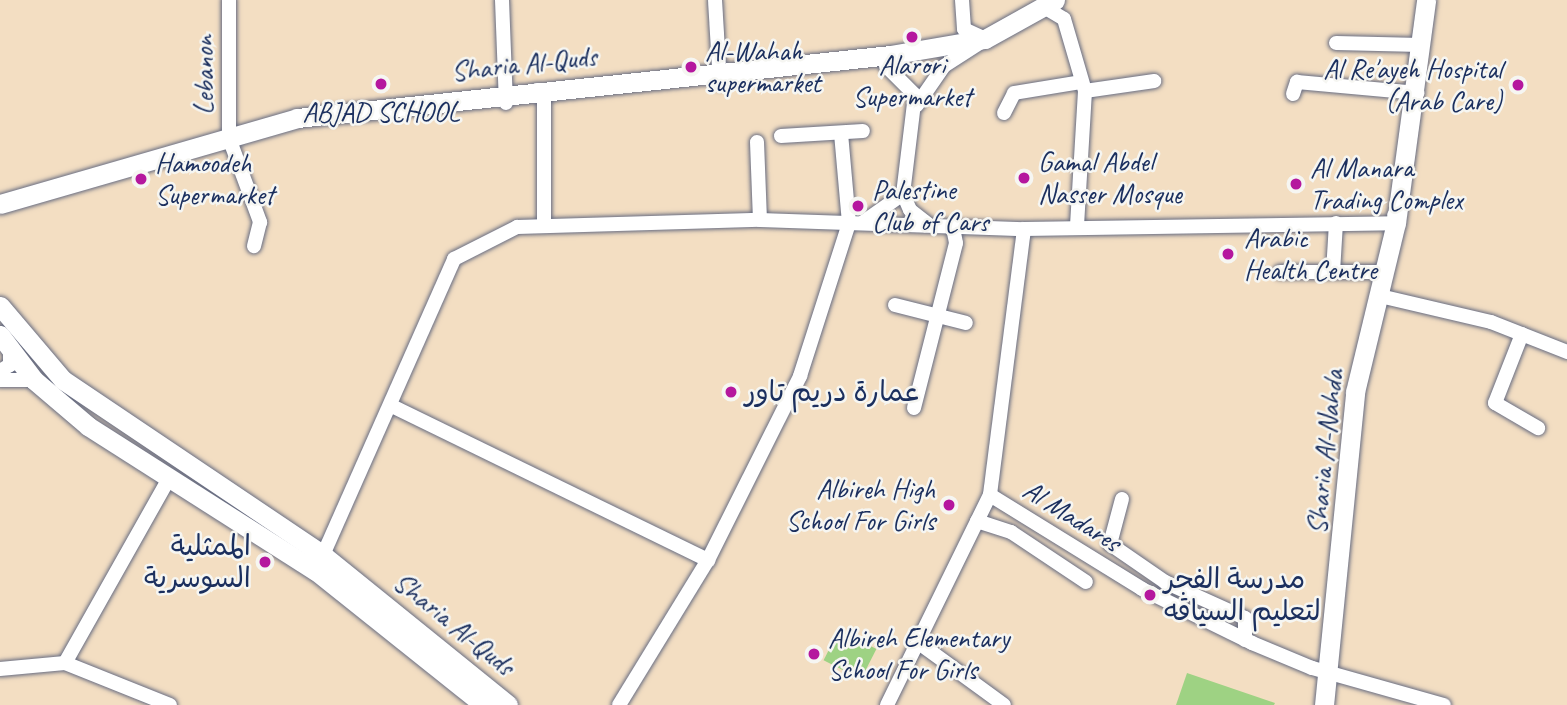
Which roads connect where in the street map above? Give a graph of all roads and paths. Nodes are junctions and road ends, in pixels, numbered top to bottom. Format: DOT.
graph roads {
  1 [pos="229,0"];
  2 [pos="502,0"];
  3 [pos="715,0"];
  4 [pos="1426,0"];
  5 [pos="962,4"];
  6 [pos="1049,4"];
  7 [pos="985,39"];
  8 [pos="1336,43"];
  9 [pos="1418,45"];
  10 [pos="945,46"];
  11 [pos="886,65"];
  12 [pos="720,78"];
  13 [pos="1154,81"];
  14 [pos="1083,87"];
  15 [pos="1414,93"];
  16 [pos="541,94"];
  17 [pos="1293,94"];
  18 [pos="504,99"];
  19 [pos="917,106"];
  20 [pos="1004,113"];
  21 [pos="863,131"];
  22 [pos="841,133"];
  23 [pos="781,136"];
  24 [pos="757,142"];
  25 [pos="232,143"];
  26 [pos="903,194"];
  27 [pos="0,204"];
  28 [pos="0,215"];
  29 [pos="760,220"];
  30 [pos="855,223"];
  31 [pos="1336,223"];
  32 [pos="1396,223"];
  33 [pos="929,225"];
  34 [pos="1077,225"];
  35 [pos="544,226"];
  36 [pos="953,228"];
  37 [pos="1024,229"];
  38 [pos="254,246"];
  39 [pos="1280,272"];
  40 [pos="1333,272"];
  41 [pos="1386,272"];
  42 [pos="1380,296"];
  43 [pos="895,305"];
  44 [pos="0,306"];
  45 [pos="937,316"];
  46 [pos="966,323"];
  47 [pos="1522,334"];
  48 [pos="5,342"];
  49 [pos="1567,352"];
  50 [pos="0,370"];
  51 [pos="0,380"];
  52 [pos="34,380"];
  53 [pos="392,406"];
  54 [pos="914,408"];
  55 [pos="1538,428"];
  56 [pos="170,477"];
  57 [pos="990,495"];
  58 [pos="1122,499"];
  59 [pos="977,521"];
  60 [pos="708,560"];
  61 [pos="319,563"];
  62 [pos="1086,582"];
  63 [pos="1245,640"];
  64 [pos="919,643"];
  65 [pos="65,663"];
  66 [pos="0,669"];
  67 [pos="1332,671"];
  68 [pos="170,705"];
  69 [pos="484,705"];
  70 [pos="508,705"];
  71 [pos="619,705"];
  72 [pos="887,705"];
  73 [pos="1004,705"];
  74 [pos="1324,705"];
  75 [pos="1444,705"];
  1 -- 25 [label="street, Lebanon"];
  2 -- 18 [label="street"];
  3 -- 12 [label="street"];
  4 -- 9 [label="main road, Sharia Al-Nahda"];
  5 -- 7 [label="street"];
  5 -- 10 [label="street"];
  6 -- 7 [label="main road"];
  6 -- 14 [label="street"];
  7 -- 10 [label="main road"];
  7 -- 19 [label="street"];
  8 -- 9 [label="street"];
  9 -- 15 [label="main road, Sharia Al-Nahda"];
  10 -- 11 [label="main road"];
  10 -- 12 [label="main road"];
  11 -- 12 [label="main road"];
  11 -- 19 [label="street"];
  12 -- 16 [label="main road"];
  13 -- 14 [label="street"];
  14 -- 20 [label="street"];
  14 -- 34 [label="street"];
  15 -- 17 [label="street"];
  15 -- 32 [label="main road, Sharia Al-Nahda"];
  16 -- 18 [label="main road"];
  16 -- 35 [label="street"];
  18 -- 25 [label="main road"];
  19 -- 26 [label="street"];
  21 -- 22 [label="street"];
  22 -- 23 [label="street"];
  22 -- 30 [label="street"];
  24 -- 29 [label="street"];
  25 -- 27 [label="main road"];
  25 -- 28 [label="main road"];
  25 -- 38 [label="street, Lebanon"];
  26 -- 30 [label="street"];
  26 -- 33 [label="street"];
  29 -- 30 [label="street"];
  29 -- 35 [label="street"];
  30 -- 33 [label="street"];
  30 -- 60 [label="street"];
  31 -- 32 [label="street"];
  31 -- 34 [label="street"];
  31 -- 40 [label="street"];
  32 -- 41 [label="main road, Sharia Al-Nahda"];
  33 -- 36 [label="street"];
  34 -- 37 [label="street"];
  35 -- 53 [label="street"];
  36 -- 37 [label="street"];
  36 -- 45 [label="street"];
  37 -- 57 [label="street, Al Madares"];
  39 -- 40 [label="street"];
  40 -- 41 [label="street"];
  41 -- 42 [label="main road, Sharia Al-Nahda"];
  42 -- 47 [label="street"];
  42 -- 67 [label="main road, Sharia Al-Nahda"];
  43 -- 45 [label="street"];
  44 -- 61 [label="main road, Sharia Al-Quds"];
  45 -- 46 [label="street"];
  45 -- 54 [label="street"];
  47 -- 49 [label="street"];
  47 -- 55 [label="street"];
  48 -- 50 [label="street"];
  48 -- 52 [label="main road, Sharia Al-Quds"];
  51 -- 52 [label="street"];
  52 -- 56 [label="main road, Sharia Al-Quds"];
  53 -- 60 [label="street"];
  53 -- 61 [label="street"];
  56 -- 61 [label="main road, Sharia Al-Quds"];
  56 -- 65 [label="street"];
  57 -- 59 [label="street"];
  57 -- 63 [label="street, Al Madares"];
  58 -- 63 [label="street"];
  59 -- 62 [label="street"];
  59 -- 64 [label="street"];
  60 -- 71 [label="street"];
  61 -- 69 [label="main road, Sharia Al-Quds"];
  61 -- 70 [label="main road, Sharia Al-Quds"];
  63 -- 67 [label="street, Al Madares"];
  64 -- 72 [label="street"];
  64 -- 73 [label="street"];
  65 -- 66 [label="street"];
  65 -- 68 [label="street"];
  67 -- 74 [label="main road, Sharia Al-Nahda"];
  67 -- 75 [label="street, Al Madares"];
}
